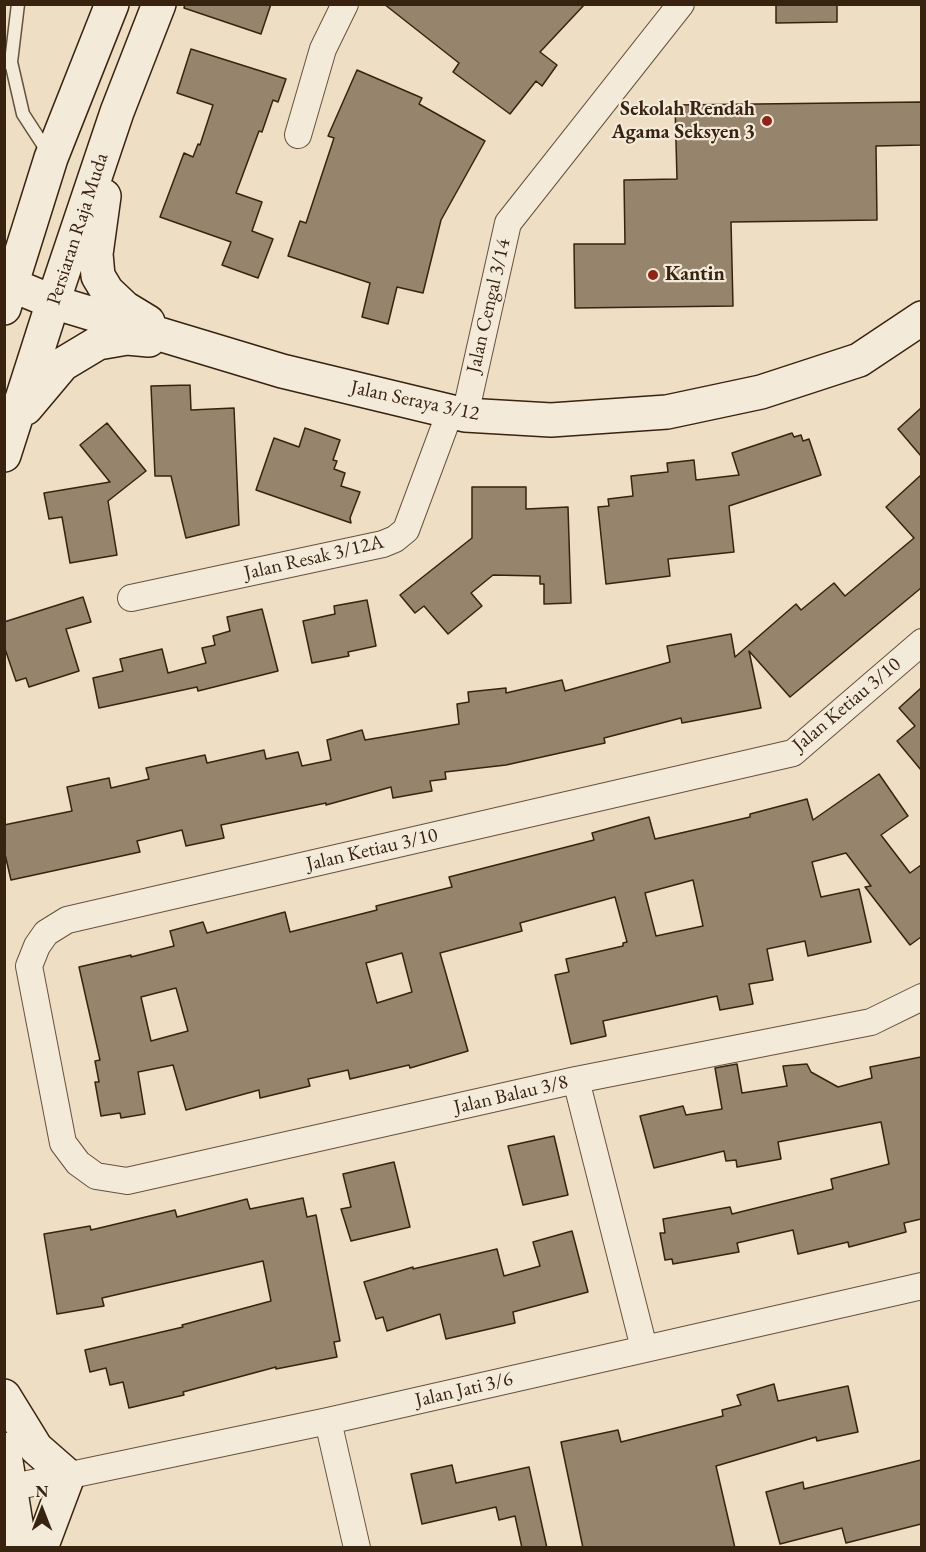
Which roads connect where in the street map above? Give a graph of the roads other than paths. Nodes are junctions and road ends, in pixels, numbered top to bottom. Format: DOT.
graph roads {
  1 [pos="18,4"];
  2 [pos="112,4"];
  3 [pos="159,4"];
  4 [pos="345,4"];
  5 [pos="681,4"];
  6 [pos="8,63"];
  7 [pos="117,112"];
  8 [pos="298,135"];
  9 [pos="51,158"];
  10 [pos="8,297"];
  11 [pos="53,302"];
  12 [pos="921,318"];
  13 [pos="183,342"];
  14 [pos="458,413"];
  15 [pos="15,421"];
  16 [pos="4,455"];
  17 [pos="131,598"];
  18 [pos="921,642"];
  19 [pos="921,997"];
  20 [pos="576,1080"];
  21 [pos="96,1176"];
  22 [pos="921,1286"];
  23 [pos="644,1348"];
  24 [pos="4,1396"];
  25 [pos="328,1421"];
  26 [pos="4,1449"];
  27 [pos="68,1476"];
  28 [pos="8,1489"];
  29 [pos="20,1548"];
  30 [pos="41,1548"];
  31 [pos="357,1548"];
  1 -- 6 [label="lane"];
  2 -- 9 [label="main road"];
  3 -- 7 [label="main road, Persiaran Raja Muda"];
  4 -- 8 [label="street"];
  5 -- 14 [label="street, Jalan Cengal 3/14"];
  6 -- 9 [label="lane"];
  7 -- 11 [label="main road, Persiaran Raja Muda"];
  7 -- 13 [label="main road"];
  9 -- 10 [label="main road"];
  10 -- 11 [label="main road, Jalan Seraya 3/12"];
  11 -- 13 [label="main road, Jalan Seraya 3/12"];
  11 -- 15 [label="main road, Persiaran Raja Muda"];
  12 -- 14 [label="main road, Jalan Seraya 3/12"];
  13 -- 14 [label="main road, Jalan Seraya 3/12"];
  13 -- 15 [label="main road"];
  14 -- 17 [label="street, Jalan Resak 3/12A"];
  15 -- 16 [label="main road, Persiaran Raja Muda"];
  18 -- 21 [label="street, Jalan Ketiau 3/10"];
  19 -- 20 [label="street, Jalan Balau 3/8"];
  20 -- 21 [label="street, Jalan Balau 3/8"];
  20 -- 23 [label="street"];
  22 -- 23 [label="street, Jalan Jati 3/6"];
  23 -- 25 [label="street, Jalan Jati 3/6"];
  24 -- 27 [label="main road"];
  25 -- 27 [label="street, Jalan Jati 3/6"];
  25 -- 31 [label="street"];
  26 -- 28 [label="main road"];
  27 -- 28 [label="street, Jalan Jati 3/6"];
  27 -- 30 [label="main road"];
  28 -- 29 [label="main road"];
}
